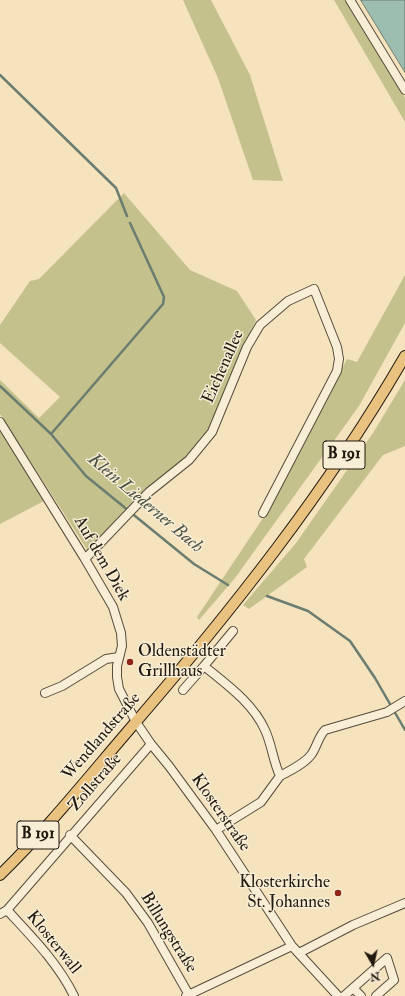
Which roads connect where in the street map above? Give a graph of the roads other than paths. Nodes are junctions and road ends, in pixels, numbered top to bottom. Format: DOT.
graph roads {
  1 [pos="350,0"];
  2 [pos="405,90"];
  3 [pos="405,356"];
  4 [pos="0,422"];
  5 [pos="263,513"];
  6 [pos="85,559"];
  7 [pos="233,631"];
  8 [pos="119,658"];
  9 [pos="204,666"];
  10 [pos="183,690"];
  11 [pos="45,693"];
  12 [pos="405,701"];
  13 [pos="136,722"];
  14 [pos="151,744"];
  15 [pos="280,776"];
  16 [pos="216,830"];
  17 [pos="70,835"];
  18 [pos="0,875"];
  19 [pos="405,903"];
  20 [pos="3,912"];
  21 [pos="292,946"];
  22 [pos="298,953"];
  23 [pos="353,988"];
  24 [pos="74,996"];
  25 [pos="188,996"];
  26 [pos="338,996"];
  27 [pos="344,996"];
  28 [pos="361,996"];
  29 [pos="376,996"];
  1 -- 2 [label="street"];
  3 -- 13 [label="main road, Wendlandstraße / B 191"];
  4 -- 6 [label="street, Auf dem Diek"];
  5 -- 6 [label="street, Eichenallee"];
  6 -- 8 [label="street, Auf dem Diek"];
  7 -- 9 [label="street"];
  8 -- 11 [label="street"];
  8 -- 13 [label="street, Auf dem Diek"];
  9 -- 10 [label="street"];
  9 -- 15 [label="street"];
  12 -- 15 [label="street"];
  13 -- 14 [label="street, Klosterstraße"];
  13 -- 18 [label="main road, Wendlandstraße / B 191"];
  14 -- 16 [label="street, Klosterstraße"];
  14 -- 17 [label="street, Zollstraße"];
  15 -- 16 [label="street"];
  16 -- 21 [label="street, Klosterstraße"];
  17 -- 20 [label="street, Zollstraße"];
  17 -- 25 [label="street, Billungstraße"];
  19 -- 22 [label="street"];
  20 -- 24 [label="street, Klosterwall"];
  21 -- 22 [label="street, Klosterstraße"];
  21 -- 25 [label="street"];
  22 -- 26 [label="street, Klosterstraße"];
  23 -- 27 [label="street"];
  23 -- 28 [label="street"];
  23 -- 29 [label="street"];
}
